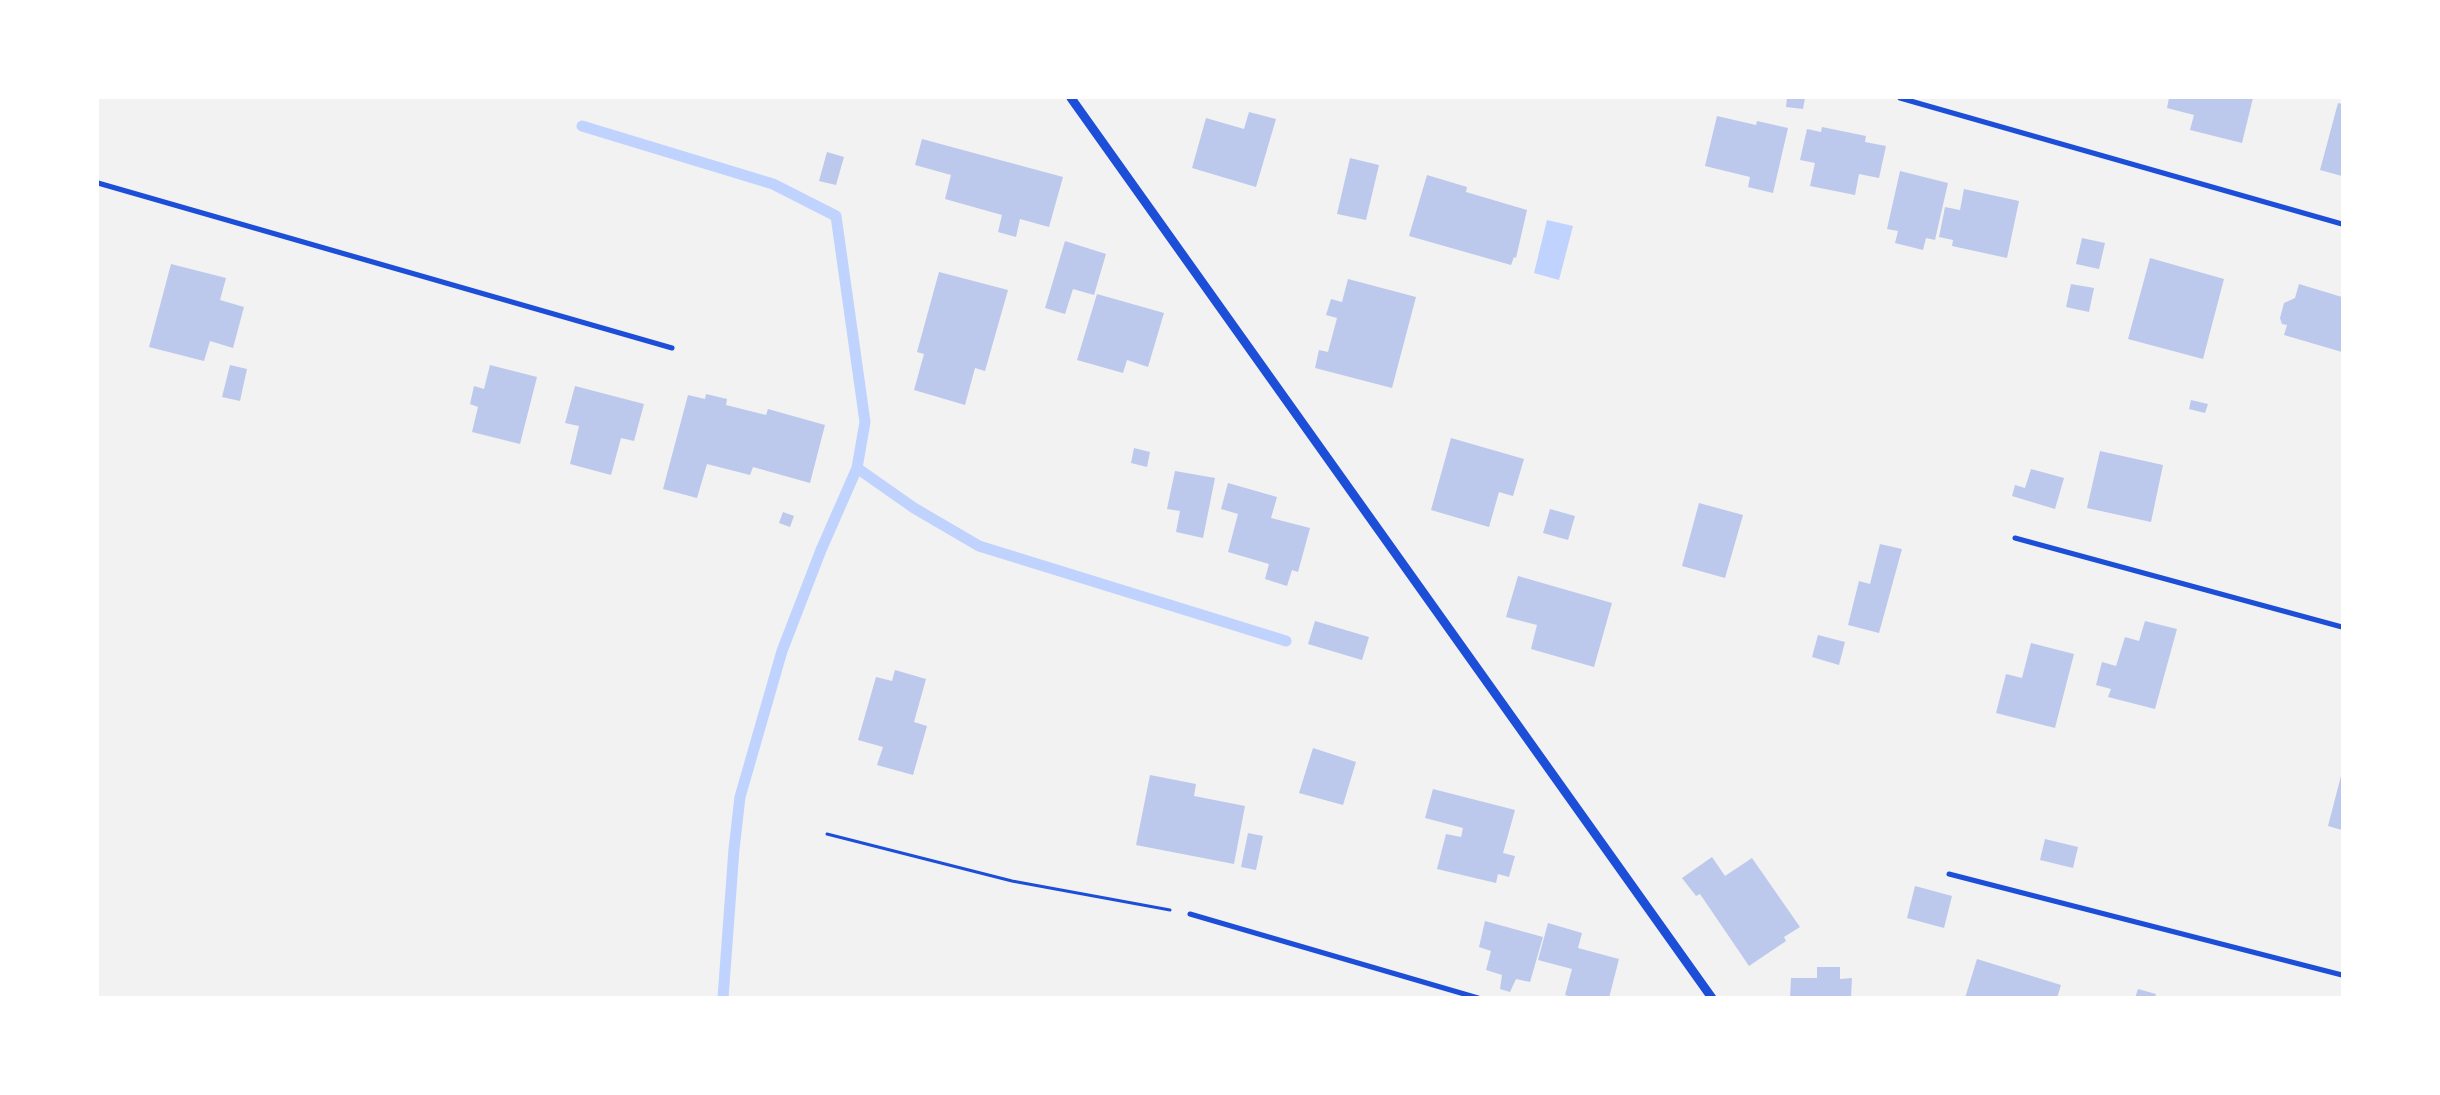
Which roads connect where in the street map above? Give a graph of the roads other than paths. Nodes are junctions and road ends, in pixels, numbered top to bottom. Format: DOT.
graph roads {
  1 [pos="1070,98"];
  2 [pos="1900,98"];
  3 [pos="98,183"];
  4 [pos="2342,224"];
  5 [pos="672,348"];
  6 [pos="2015,538"];
  7 [pos="2342,627"];
  8 [pos="1949,874"];
  9 [pos="1190,914"];
  10 [pos="2342,975"];
  11 [pos="1478,998"];
  12 [pos="1712,998"];
  1 -- 12 [label="street"];
  2 -- 4 [label="street"];
  3 -- 5 [label="street"];
  6 -- 7 [label="street"];
  8 -- 10 [label="street"];
  9 -- 11 [label="street"];
}
